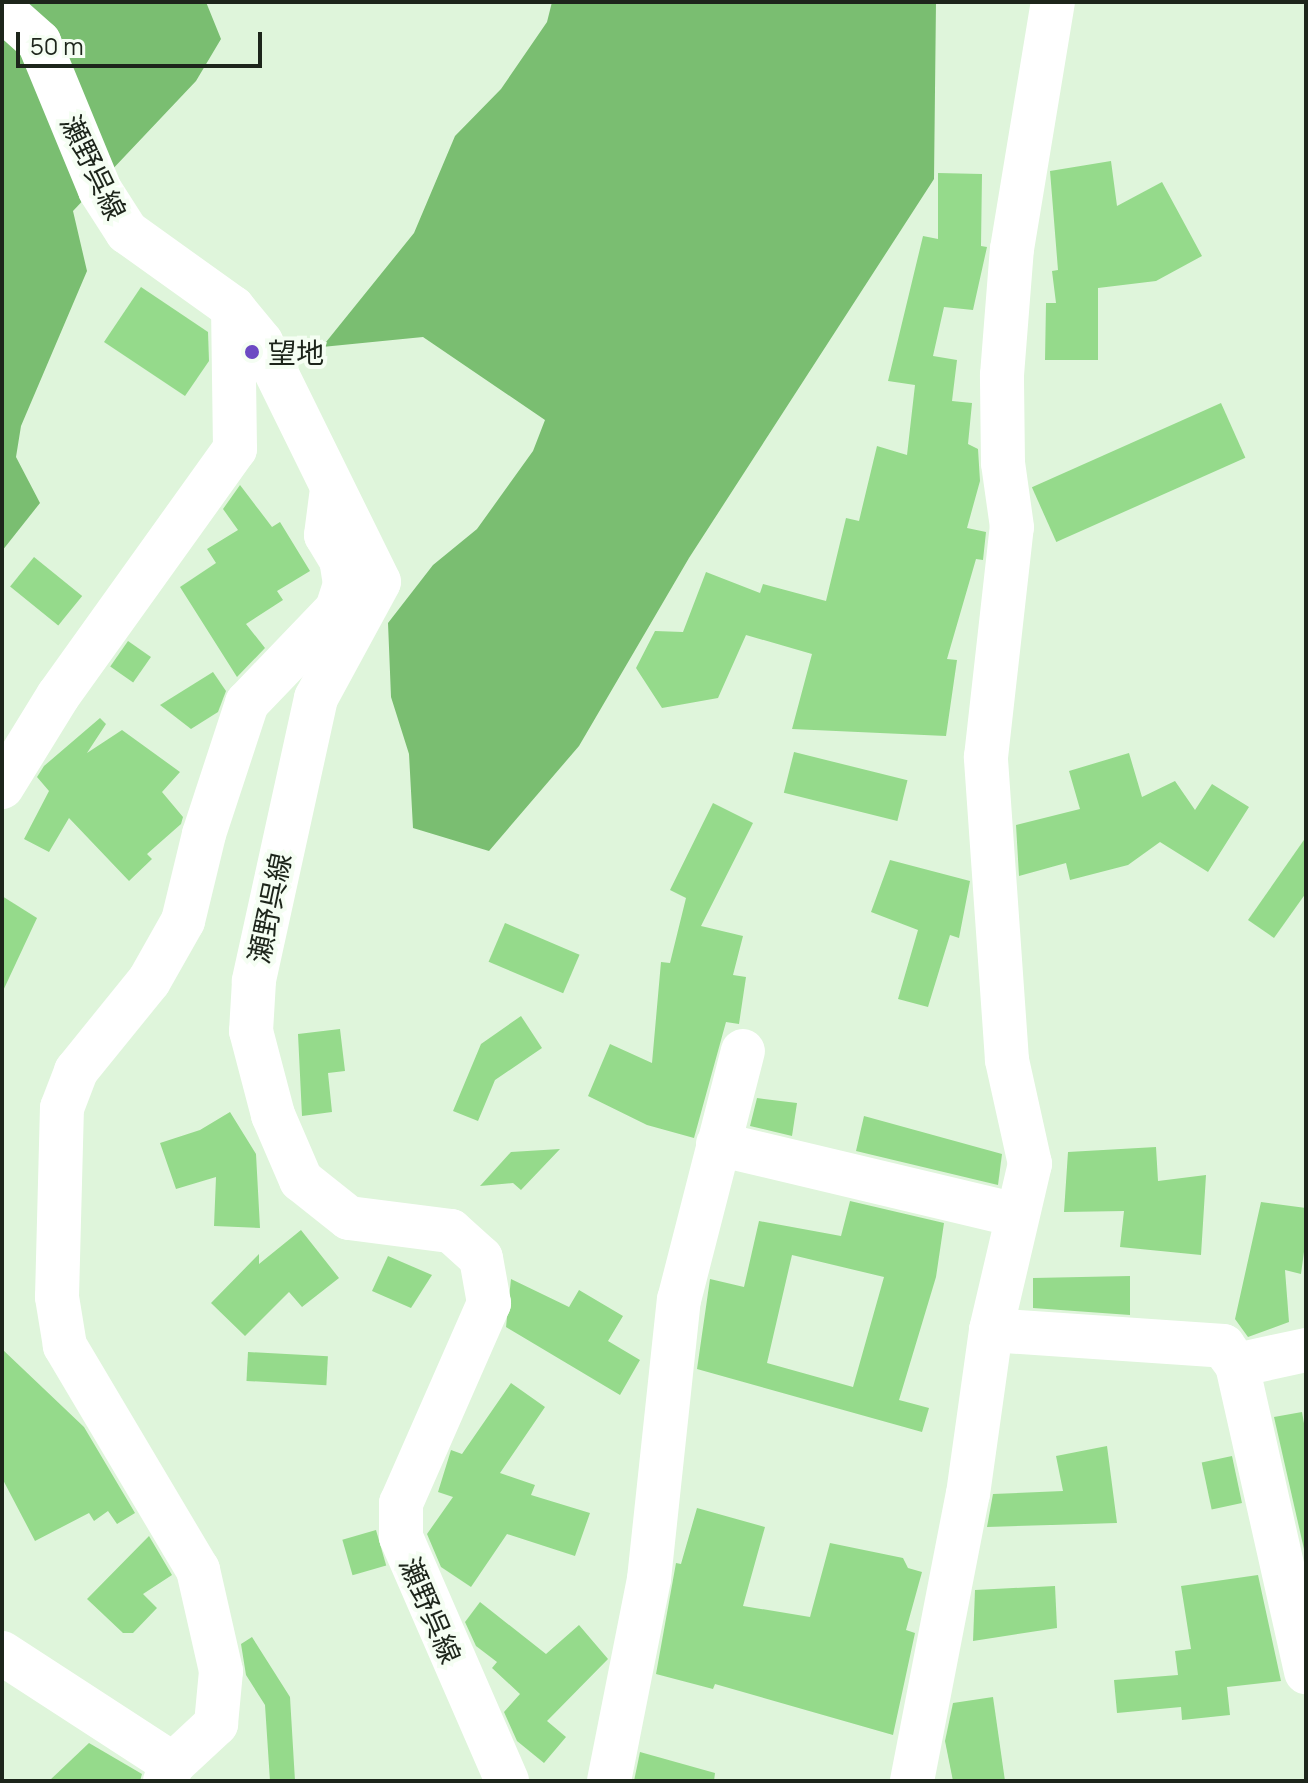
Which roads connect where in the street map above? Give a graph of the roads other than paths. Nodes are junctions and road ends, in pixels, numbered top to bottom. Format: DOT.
graph roads {
  1 [pos="1053,2"];
  2 [pos="2,9"];
  3 [pos="233,308"];
  4 [pos="332,489"];
  5 [pos="2,787"];
  6 [pos="743,1051"];
  7 [pos="718,1144"];
  8 [pos="1017,1215"];
  9 [pos="991,1330"];
  10 [pos="1306,1350"];
  11 [pos="1237,1365"];
  12 [pos="2,1653"];
  13 [pos="1306,1672"];
  14 [pos="169,1772"];
  15 [pos="507,1781"];
  16 [pos="609,1781"];
  17 [pos="912,1781"];
  1 -- 8 [label="street"];
  2 -- 3 [label="street, 瀬野呉線"];
  3 -- 4 [label="street, 瀬野呉線"];
  3 -- 5 [label="street"];
  4 -- 14 [label="street"];
  4 -- 15 [label="street, 瀬野呉線"];
  6 -- 7 [label="street"];
  7 -- 8 [label="street"];
  7 -- 16 [label="street"];
  8 -- 9 [label="street"];
  9 -- 11 [label="street"];
  9 -- 17 [label="street"];
  10 -- 11 [label="street"];
  11 -- 13 [label="street"];
  12 -- 14 [label="street"];
}
